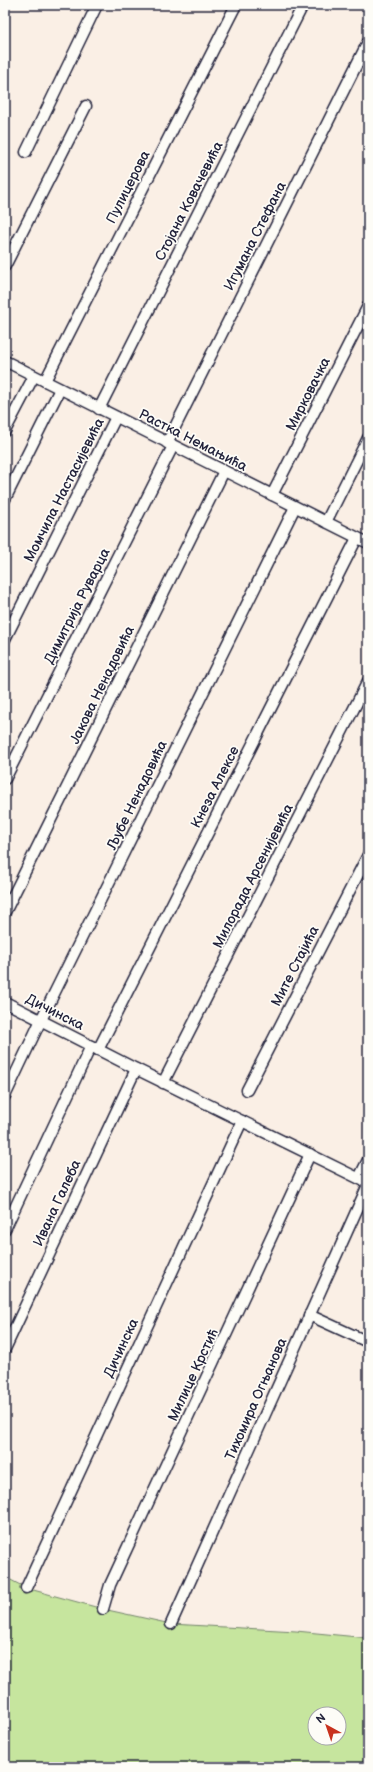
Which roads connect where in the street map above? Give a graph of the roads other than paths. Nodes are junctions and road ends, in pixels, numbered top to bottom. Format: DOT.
graph roads {
  1 [pos="97,5"];
  2 [pos="236,5"];
  3 [pos="303,5"];
  4 [pos="368,42"];
  5 [pos="86,106"];
  6 [pos="26,152"];
  7 [pos="5,266"];
  8 [pos="368,306"];
  9 [pos="5,361"];
  10 [pos="34,376"];
  11 [pos="45,381"];
  12 [pos="60,389"];
  13 [pos="100,409"];
  14 [pos="116,417"];
  15 [pos="5,431"];
  16 [pos="368,438"];
  17 [pos="170,444"];
  18 [pos="224,471"];
  19 [pos="272,495"];
  20 [pos="5,499"];
  21 [pos="295,507"];
  22 [pos="326,522"];
  23 [pos="357,538"];
  24 [pos="368,544"];
  25 [pos="5,639"];
  26 [pos="368,681"];
  27 [pos="5,780"];
  28 [pos="368,855"];
  29 [pos="5,912"];
  30 [pos="5,1002"];
  31 [pos="41,1020"];
  32 [pos="95,1048"];
  33 [pos="136,1070"];
  34 [pos="163,1083"];
  35 [pos="247,1090"];
  36 [pos="5,1096"];
  37 [pos="242,1121"];
  38 [pos="310,1154"];
  39 [pos="368,1160"];
  40 [pos="365,1182"];
  41 [pos="5,1229"];
  42 [pos="309,1315"];
  43 [pos="368,1342"];
  44 [pos="5,1349"];
  45 [pos="26,1588"];
  46 [pos="103,1609"];
  47 [pos="170,1624"];
  1 -- 6 [label="street"];
  2 -- 11 [label="street, Пулицерова"];
  3 -- 13 [label="street, Стојана Ковачевића"];
  4 -- 17 [label="street, Игумана Стефана"];
  5 -- 7 [label="street"];
  8 -- 19 [label="street, Мирковачка"];
  9 -- 10 [label="street, Растка Немањића"];
  10 -- 11 [label="street, Растка Немањића"];
  10 -- 15 [label="street"];
  11 -- 12 [label="street, Растка Немањића"];
  12 -- 13 [label="street, Растка Немањића"];
  12 -- 20 [label="street"];
  13 -- 14 [label="street, Растка Немањића"];
  14 -- 17 [label="street, Растка Немањића"];
  14 -- 25 [label="street, Момчила Настасијевића"];
  16 -- 22 [label="street"];
  17 -- 18 [label="street, Растка Немањића"];
  17 -- 27 [label="street, Димитрија Руварца"];
  18 -- 19 [label="street, Растка Немањића"];
  18 -- 29 [label="street, Јакова Ненадовића"];
  19 -- 21 [label="street, Растка Немањића"];
  21 -- 22 [label="street, Растка Немањића"];
  21 -- 31 [label="street, Љубе Ненадовића"];
  22 -- 23 [label="street, Растка Немањића"];
  23 -- 24 [label="street, Растка Немањића"];
  23 -- 32 [label="street, Кнеза Алексе"];
  26 -- 34 [label="street, Милорада Арсенијевића"];
  28 -- 35 [label="street, Мите Стајића"];
  30 -- 31 [label="street, Дичинска"];
  31 -- 32 [label="street, Дичинска"];
  31 -- 36 [label="street, Љубе Ненадовића"];
  32 -- 33 [label="street, Дичинска"];
  32 -- 41 [label="street, Дичинска"];
  33 -- 34 [label="street, Дичинска"];
  33 -- 44 [label="street, Ивана Галеба"];
  34 -- 37 [label="street, Дичинска"];
  37 -- 38 [label="street, Дичинска"];
  37 -- 45 [label="street, Дичинска"];
  38 -- 40 [label="street, Дичинска"];
  38 -- 46 [label="street, Милице Крстић"];
  39 -- 40 [label="street, Тихомира Огњанова"];
  40 -- 42 [label="street, Тихомира Огњанова"];
  42 -- 43 [label="street"];
  42 -- 47 [label="street, Тихомира Огњанова"];
}
